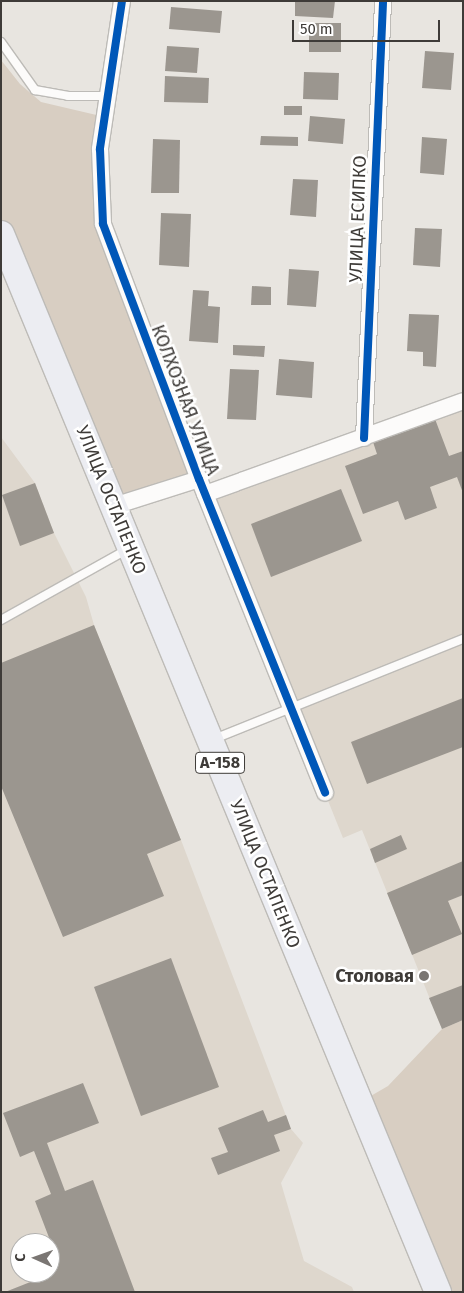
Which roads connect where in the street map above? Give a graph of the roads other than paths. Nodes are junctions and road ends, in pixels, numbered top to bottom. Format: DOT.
graph roads {
  1 [pos="122,1"];
  2 [pos="383,1"];
  3 [pos="1,42"];
  4 [pos="108,96"];
  5 [pos="1,234"];
  6 [pos="463,400"];
  7 [pos="364,438"];
  8 [pos="199,479"];
  9 [pos="205,494"];
  10 [pos="114,506"];
  11 [pos="131,547"];
  12 [pos="1,620"];
  13 [pos="463,639"];
  14 [pos="291,708"];
  15 [pos="210,740"];
  16 [pos="325,793"];
  17 [pos="438,1292"];
  1 -- 4 [label="street, КОЛХОЗНАЯ УЛИЦА"];
  2 -- 7 [label="street, УЛИЦА ЕСИПКО"];
  3 -- 4 [label="lane"];
  4 -- 8 [label="street, КОЛХОЗНАЯ УЛИЦА"];
  5 -- 10 [label="main road, УЛИЦА ОСТАПЕНКО / А-158"];
  6 -- 7 [label="street"];
  7 -- 9 [label="street"];
  8 -- 9 [label="street, КОЛХОЗНАЯ УЛИЦА"];
  8 -- 10 [label="street"];
  9 -- 14 [label="street, КОЛХОЗНАЯ УЛИЦА"];
  10 -- 11 [label="main road, УЛИЦА ОСТАПЕНКО / А-158"];
  11 -- 12 [label="lane"];
  11 -- 15 [label="main road, УЛИЦА ОСТАПЕНКО / А-158"];
  13 -- 14 [label="lane"];
  14 -- 15 [label="lane"];
  14 -- 16 [label="street, КОЛХОЗНАЯ УЛИЦА"];
  15 -- 17 [label="main road, УЛИЦА ОСТАПЕНКО / А-158"];
}
